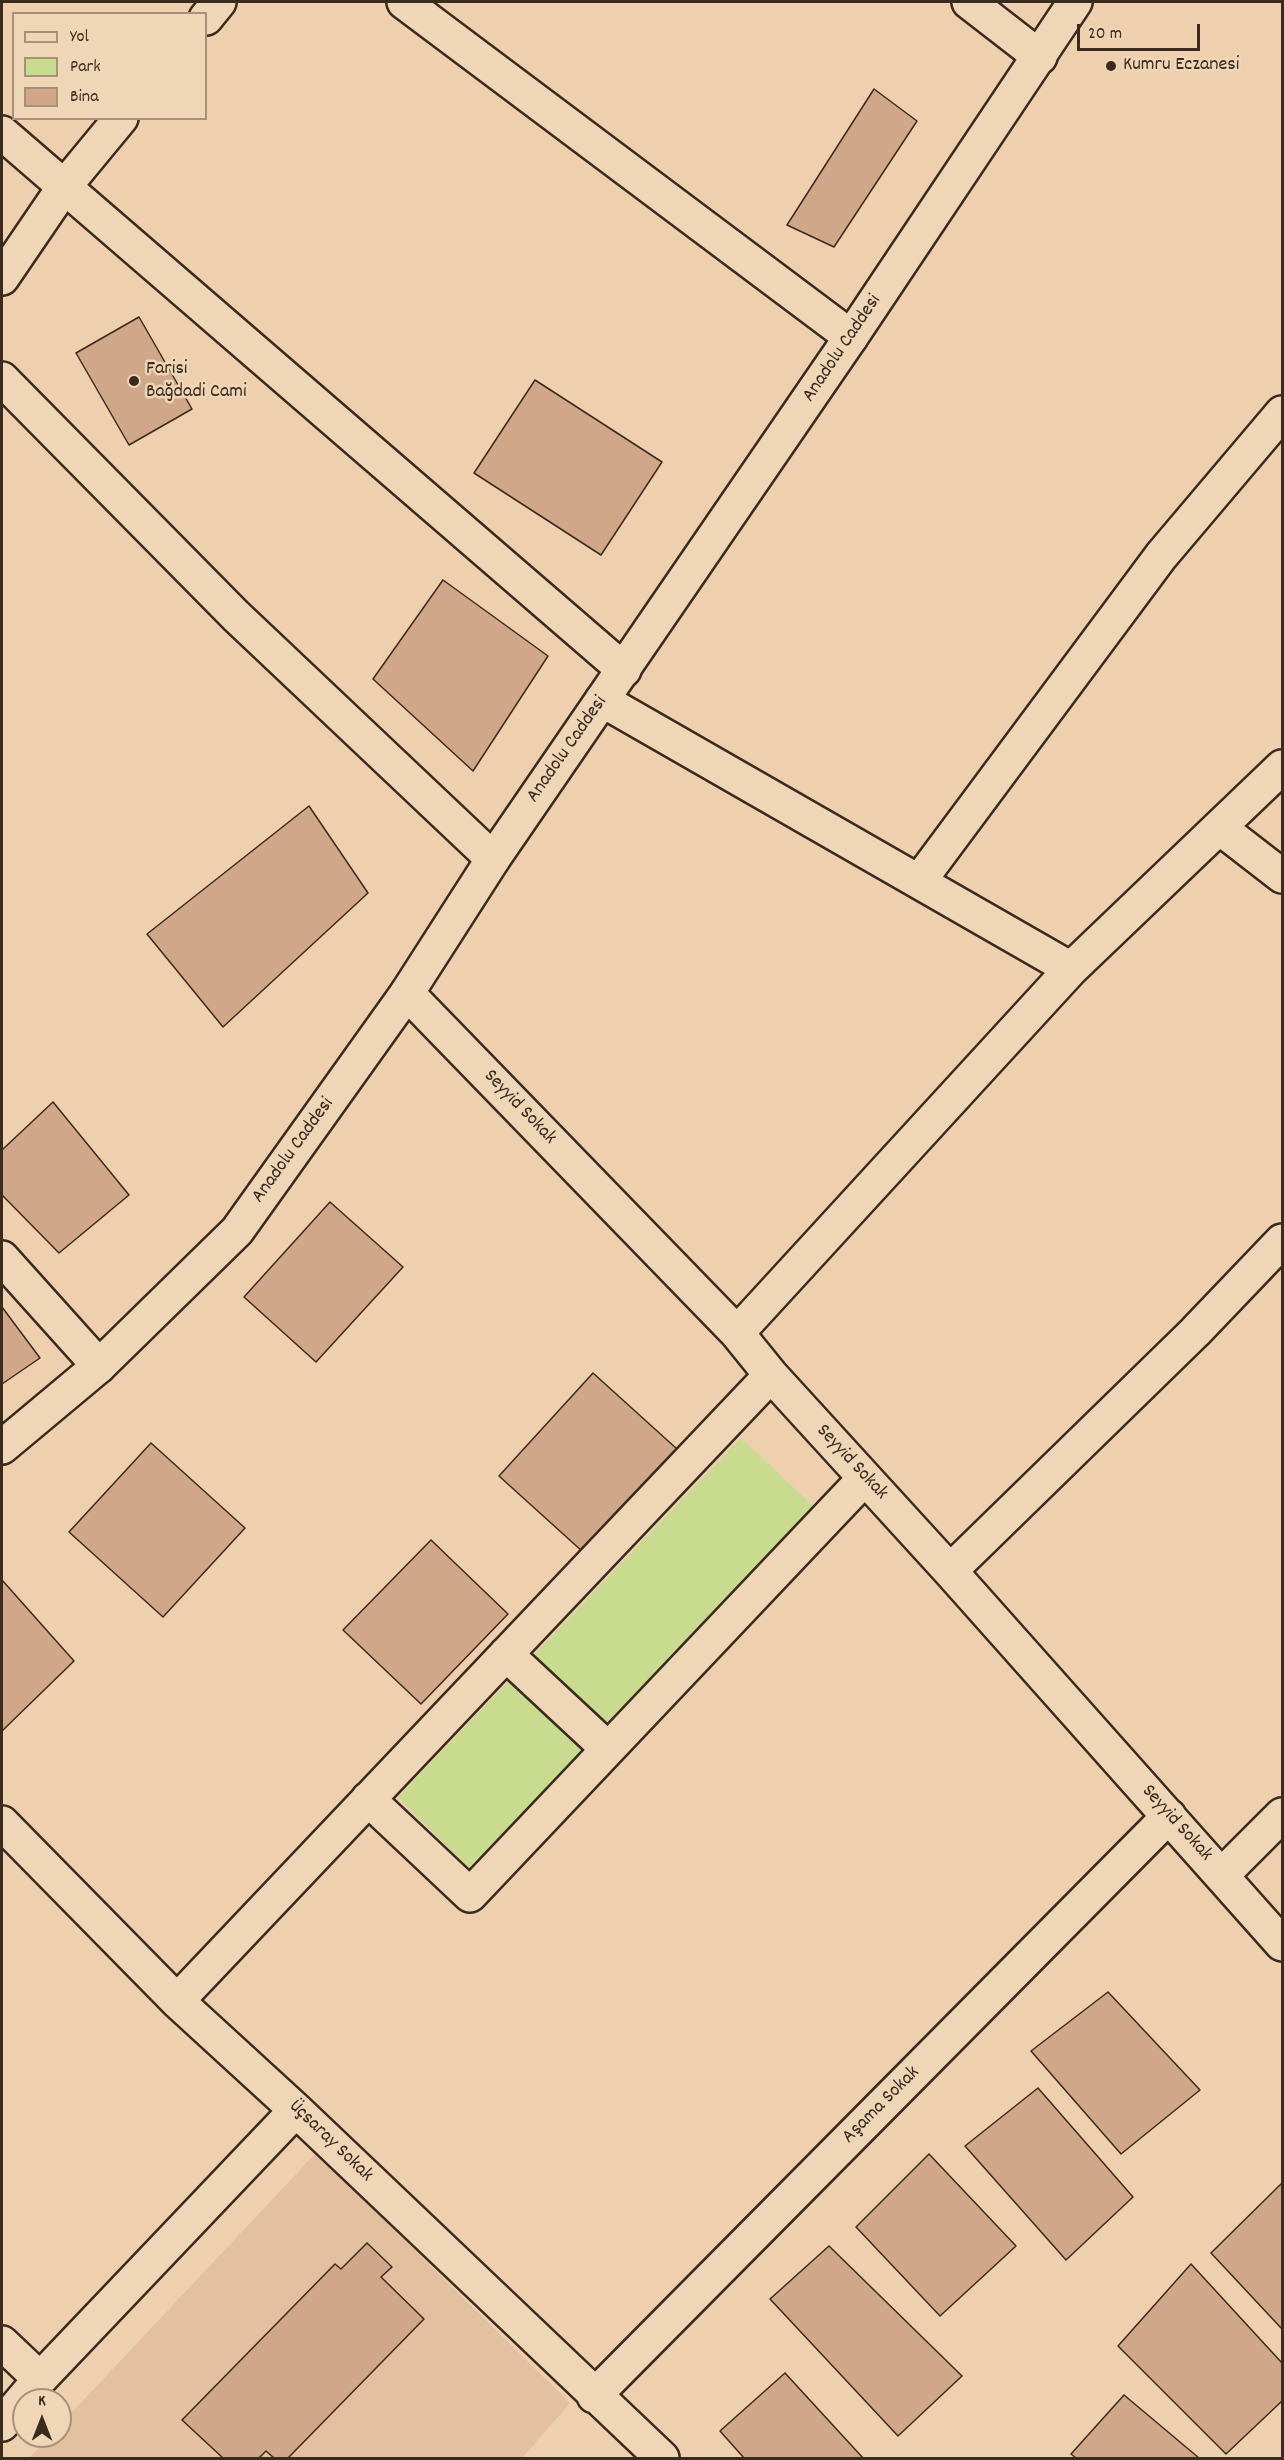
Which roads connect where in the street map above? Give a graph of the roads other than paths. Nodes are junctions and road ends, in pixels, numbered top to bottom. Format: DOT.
graph roads {
  1 [pos="219,2"];
  2 [pos="404,2"];
  3 [pos="969,2"];
  4 [pos="1075,2"];
  5 [pos="207,17"];
  6 [pos="1040,57"];
  7 [pos="119,120"];
  8 [pos="2,133"];
  9 [pos="64,187"];
  10 [pos="2,278"];
  11 [pos="851,337"];
  12 [pos="2,379"];
  13 [pos="1282,413"];
  14 [pos="624,670"];
  15 [pos="602,700"];
  16 [pos="1282,767"];
  17 [pos="1220,828"];
  18 [pos="493,859"];
  19 [pos="1282,876"];
  20 [pos="920,880"];
  21 [pos="1071,969"];
  22 [pos="407,993"];
  23 [pos="1282,1241"];
  24 [pos="2,1258"];
  25 [pos="737,1333"];
  26 [pos="99,1366"];
  27 [pos="771,1376"];
  28 [pos="2,1447"];
  29 [pos="865,1478"];
  30 [pos="950,1571"];
  31 [pos="506,1654"];
  32 [pos="608,1749"];
  33 [pos="368,1799"];
  34 [pos="1282,1815"];
  35 [pos="1169,1816"];
  36 [pos="2,1823"];
  37 [pos="1222,1875"];
  38 [pos="1282,1944"];
  39 [pos="177,2001"];
  40 [pos="296,2110"];
  41 [pos="2,2343"];
  42 [pos="40,2379"];
  43 [pos="594,2396"];
  44 [pos="2,2424"];
  45 [pos="662,2458"];
  1 -- 5 [label="street"];
  2 -- 11 [label="street"];
  3 -- 6 [label="street"];
  4 -- 6 [label="street, Anadolu Caddesi"];
  6 -- 11 [label="street, Anadolu Caddesi"];
  7 -- 9 [label="street"];
  8 -- 9 [label="street"];
  9 -- 10 [label="street"];
  9 -- 14 [label="street"];
  11 -- 14 [label="street, Anadolu Caddesi"];
  12 -- 18 [label="street"];
  13 -- 20 [label="street"];
  14 -- 15 [label="street, Anadolu Caddesi"];
  15 -- 18 [label="street, Anadolu Caddesi"];
  15 -- 20 [label="street"];
  16 -- 17 [label="street"];
  17 -- 19 [label="street"];
  17 -- 21 [label="street"];
  18 -- 22 [label="street, Anadolu Caddesi"];
  20 -- 21 [label="street"];
  21 -- 25 [label="street"];
  22 -- 25 [label="street, Seyyid Sokak"];
  22 -- 26 [label="street, Anadolu Caddesi"];
  23 -- 30 [label="street"];
  24 -- 26 [label="street"];
  25 -- 27 [label="street, Seyyid Sokak"];
  26 -- 28 [label="street, Anadolu Caddesi"];
  27 -- 29 [label="street, Seyyid Sokak"];
  27 -- 31 [label="street"];
  29 -- 30 [label="street, Seyyid Sokak"];
  29 -- 32 [label="street"];
  30 -- 35 [label="street, Seyyid Sokak"];
  31 -- 32 [label="street"];
  31 -- 33 [label="street"];
  32 -- 33 [label="street"];
  33 -- 39 [label="street"];
  34 -- 37 [label="street"];
  35 -- 37 [label="street, Seyyid Sokak"];
  35 -- 43 [label="street, Aşama Sokak"];
  36 -- 39 [label="street, Üçsaray Sokak"];
  37 -- 38 [label="street, Seyyid Sokak"];
  39 -- 40 [label="street, Üçsaray Sokak"];
  40 -- 42 [label="street"];
  40 -- 43 [label="street, Üçsaray Sokak"];
  41 -- 42 [label="street"];
  42 -- 44 [label="street"];
  43 -- 45 [label="street, Üçsaray Sokak"];
}
